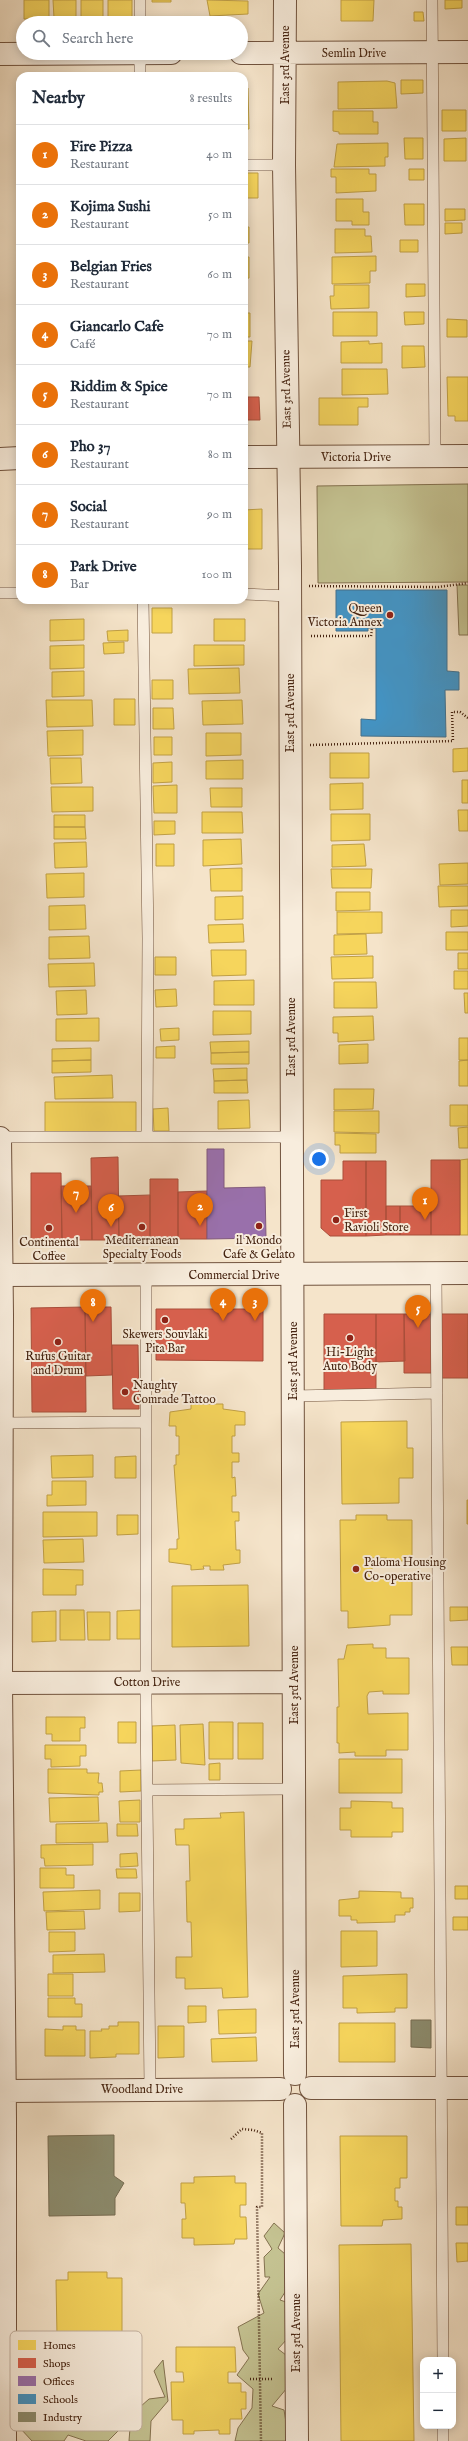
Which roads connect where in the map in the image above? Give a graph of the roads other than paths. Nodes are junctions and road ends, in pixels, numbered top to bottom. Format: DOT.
graph roads {
  1 [pos="140,0"];
  2 [pos="285,0"];
  3 [pos="432,0"];
  4 [pos="140,16"];
  5 [pos="432,52"];
  6 [pos="468,52"];
  7 [pos="248,53"];
  8 [pos="285,53"];
  9 [pos="0,54"];
  10 [pos="16,54"];
  11 [pos="140,60"];
  12 [pos="140,72"];
  13 [pos="248,165"];
  14 [pos="284,165"];
  15 [pos="435,456"];
  16 [pos="468,456"];
  17 [pos="248,457"];
  18 [pos="287,457"];
  19 [pos="16,458"];
  20 [pos="0,459"];
  21 [pos="16,593"];
  22 [pos="0,594"];
  23 [pos="248,594"];
  24 [pos="289,596"];
  25 [pos="143,604"];
  26 [pos="0,1137"];
  27 [pos="147,1137"];
  28 [pos="291,1137"];
  29 [pos="468,1273"];
  30 [pos="292,1274"];
  31 [pos="436,1274"];
  32 [pos="1,1275"];
  33 [pos="146,1275"];
  34 [pos="437,1393"];
  35 [pos="293,1396"];
  36 [pos="146,1422"];
  37 [pos="1,1423"];
  38 [pos="147,1682"];
  39 [pos="293,1682"];
  40 [pos="1,1683"];
  41 [pos="295,1789"];
  42 [pos="147,1790"];
  43 [pos="295,2074"];
  44 [pos="311,2088"];
  45 [pos="441,2088"];
  46 [pos="468,2088"];
  47 [pos="150,2089"];
  48 [pos="280,2089"];
  49 [pos="5,2091"];
  50 [pos="295,2105"];
  51 [pos="443,2357"];
  52 [pos="443,2429"];
  53 [pos="5,2441"];
  54 [pos="297,2441"];
  55 [pos="443,2441"];
  1 -- 4 [label="lane"];
  2 -- 8 [label="street, East 3rd Avenue"];
  3 -- 5 [label="lane"];
  5 -- 6 [label="street, Semlin Drive"];
  5 -- 8 [label="street, Semlin Drive"];
  5 -- 15 [label="lane"];
  7 -- 8 [label="street, Semlin Drive"];
  8 -- 14 [label="street, East 3rd Avenue"];
  9 -- 10 [label="street"];
  11 -- 12 [label="lane"];
  13 -- 14 [label="lane"];
  14 -- 18 [label="street, East 3rd Avenue"];
  15 -- 16 [label="street, Victoria Drive"];
  15 -- 18 [label="street, Victoria Drive"];
  17 -- 18 [label="street, Victoria Drive"];
  18 -- 24 [label="street, East 3rd Avenue"];
  19 -- 20 [label="street"];
  21 -- 22 [label="lane"];
  23 -- 24 [label="lane"];
  24 -- 28 [label="street, East 3rd Avenue"];
  25 -- 27 [label="lane"];
  26 -- 27 [label="lane"];
  26 -- 32 [label="street"];
  27 -- 28 [label="lane"];
  28 -- 30 [label="street, East 3rd Avenue"];
  29 -- 31 [label="street, Commercial Drive"];
  30 -- 31 [label="street, Commercial Drive"];
  30 -- 33 [label="street, Commercial Drive"];
  30 -- 35 [label="street, East 3rd Avenue"];
  31 -- 34 [label="lane"];
  32 -- 33 [label="street, Commercial Drive"];
  32 -- 37 [label="street"];
  33 -- 36 [label="lane"];
  34 -- 35 [label="lane"];
  34 -- 45 [label="lane"];
  35 -- 39 [label="street, East 3rd Avenue"];
  36 -- 37 [label="lane"];
  36 -- 38 [label="lane"];
  37 -- 40 [label="street"];
  38 -- 39 [label="street, Cotton Drive"];
  38 -- 40 [label="street, Cotton Drive"];
  38 -- 42 [label="lane"];
  39 -- 41 [label="street, East 3rd Avenue"];
  40 -- 49 [label="street"];
  41 -- 42 [label="lane"];
  41 -- 43 [label="street, East 3rd Avenue"];
  42 -- 47 [label="lane"];
  43 -- 44 [label="street"];
  43 -- 48 [label="street"];
  44 -- 45 [label="street"];
  44 -- 50 [label="street"];
  45 -- 46 [label="street"];
  45 -- 51 [label="lane"];
  47 -- 48 [label="street, Woodland Drive"];
  47 -- 49 [label="street, Woodland Drive"];
  48 -- 50 [label="street"];
  49 -- 53 [label="street"];
  50 -- 54 [label="street, East 3rd Avenue"];
  52 -- 55 [label="lane"];
}
